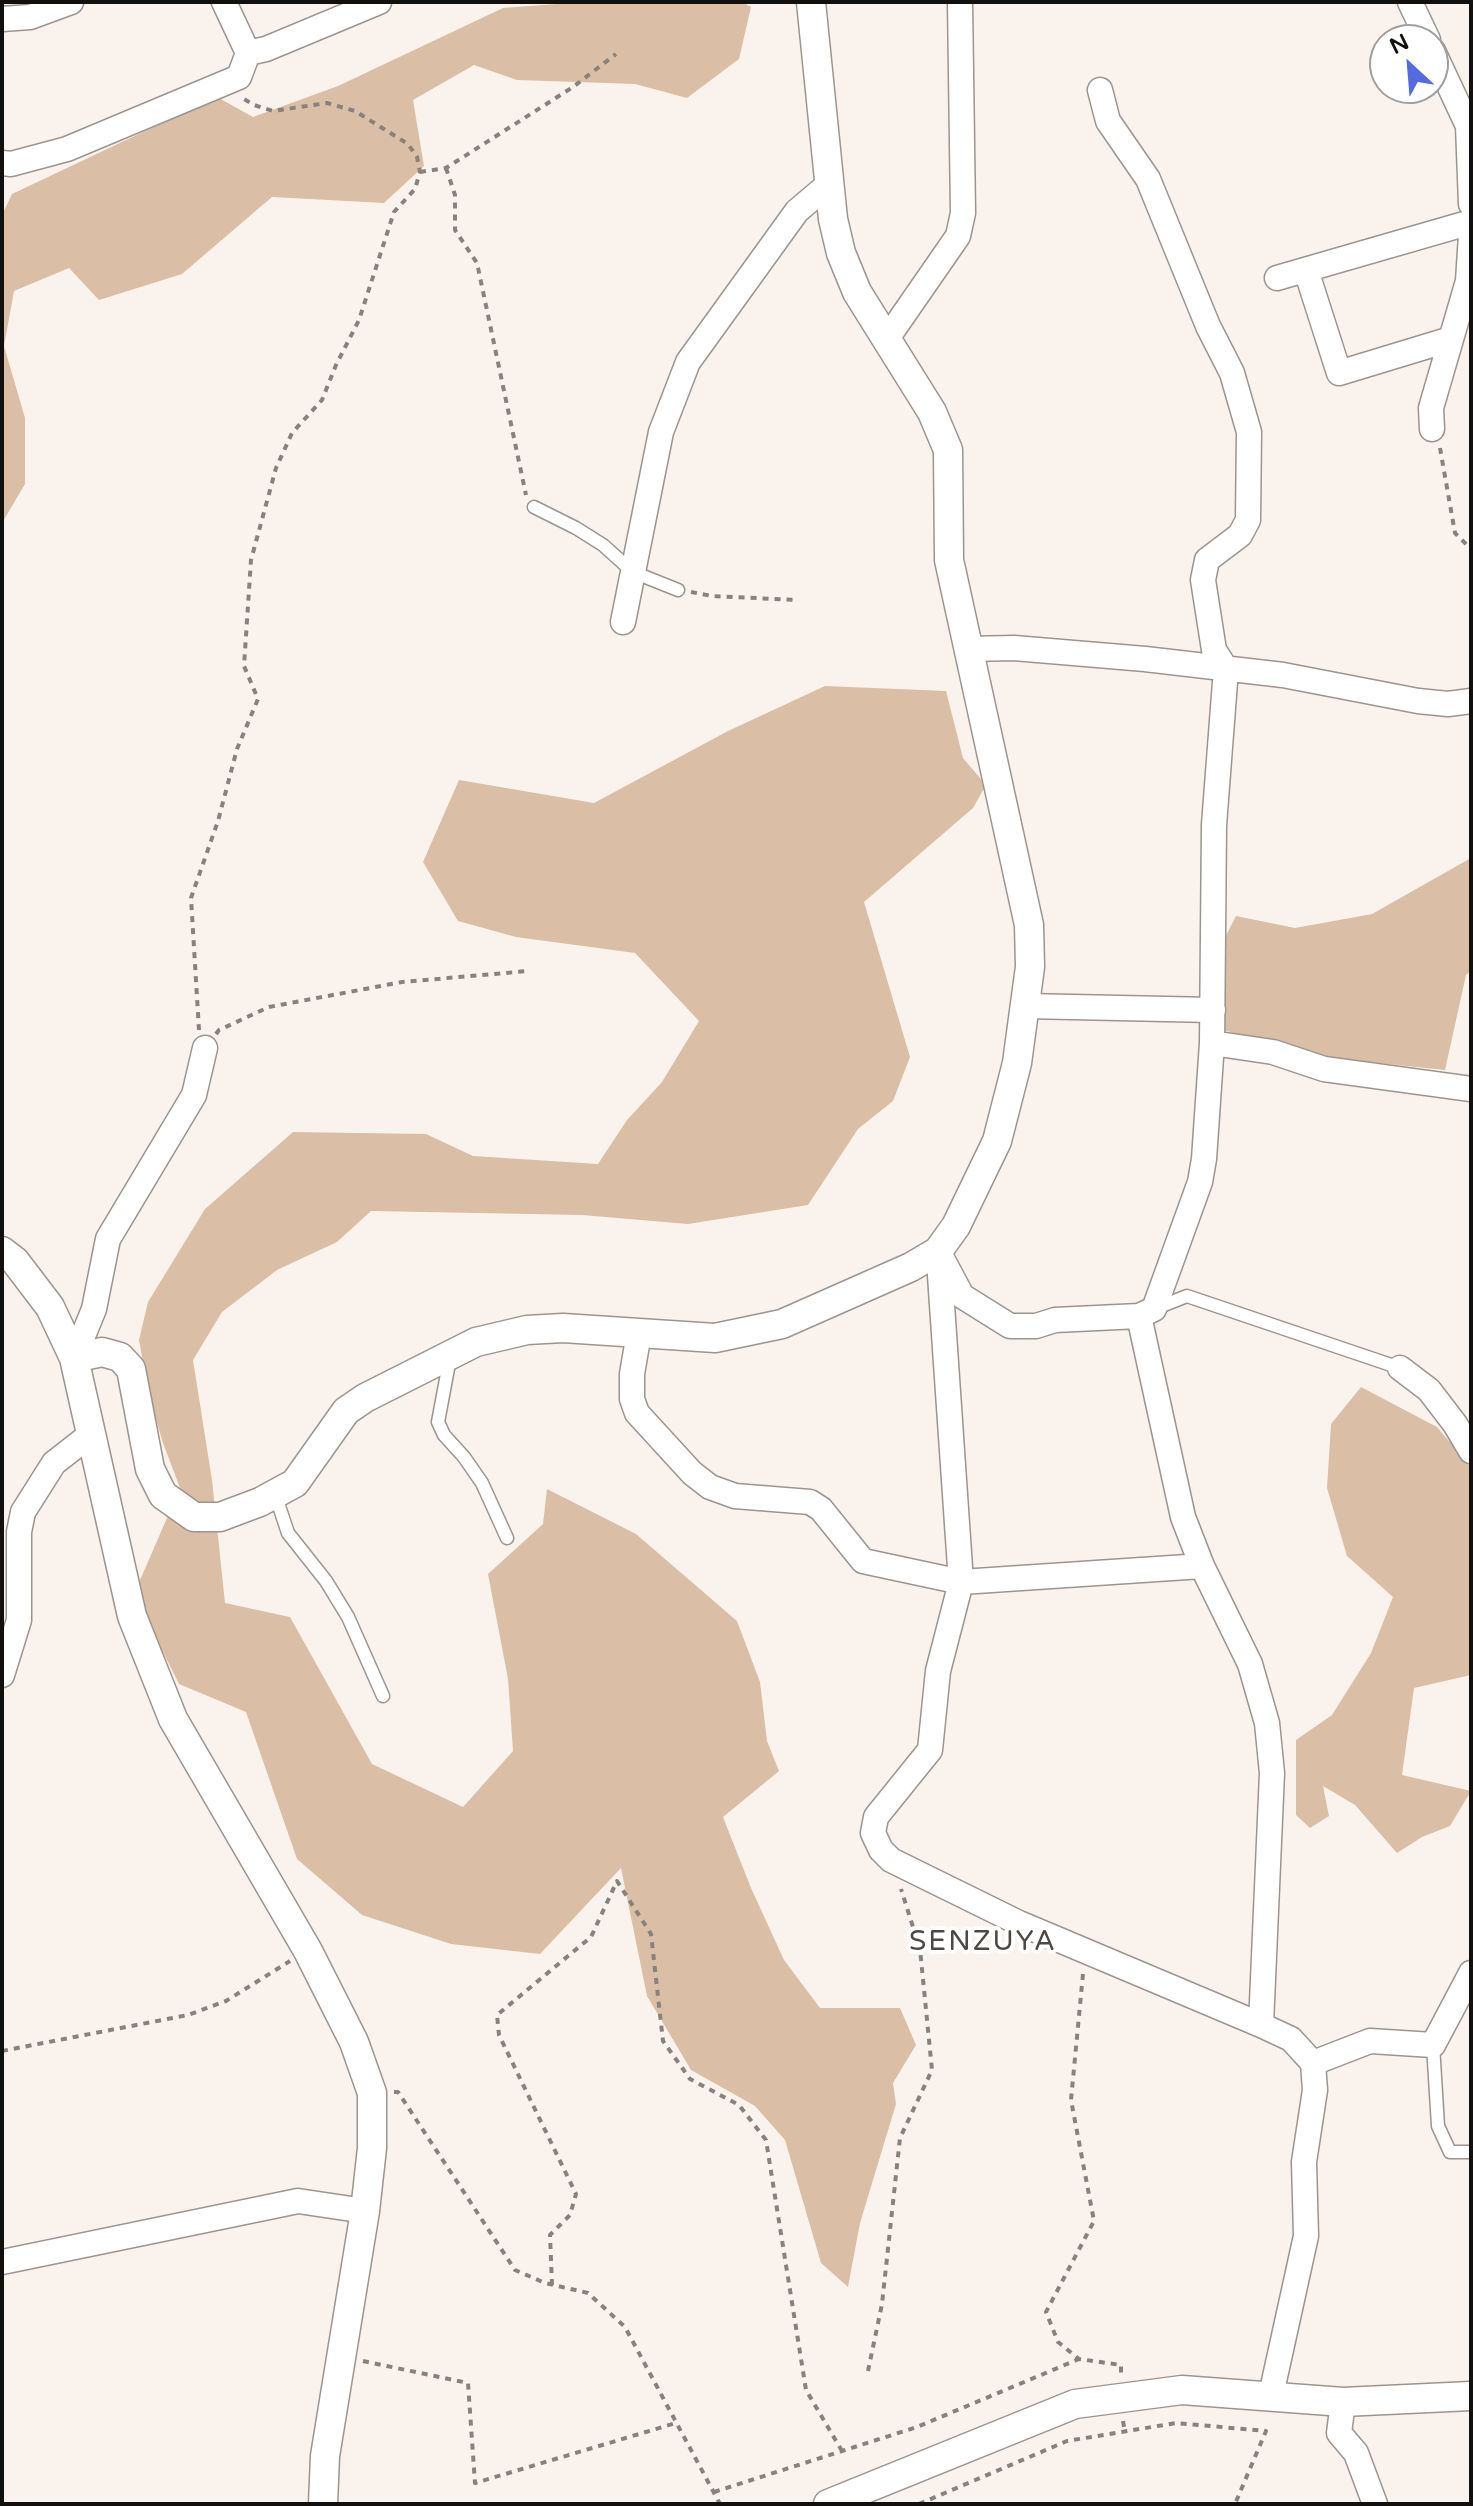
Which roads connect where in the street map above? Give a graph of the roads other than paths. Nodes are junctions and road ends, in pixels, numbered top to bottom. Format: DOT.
graph roads {
  1 [pos="71,2"];
  2 [pos="224,2"];
  3 [pos="379,2"];
  4 [pos="811,2"];
  5 [pos="960,2"];
  6 [pos="1410,2"];
  7 [pos="2,19"];
  8 [pos="1420,24"];
  9 [pos="248,53"];
  10 [pos="1449,85"];
  11 [pos="1100,90"];
  12 [pos="2,163"];
  13 [pos="829,184"];
  14 [pos="1471,204"];
  15 [pos="1471,222"];
  16 [pos="1471,235"];
  17 [pos="1306,270"];
  18 [pos="1277,278"];
  19 [pos="1451,339"];
  20 [pos="886,340"];
  21 [pos="1432,429"];
  22 [pos="534,507"];
  23 [pos="633,572"];
  24 [pos="678,590"];
  25 [pos="623,622"];
  26 [pos="967,649"];
  27 [pos="1226,669"];
  28 [pos="1471,701"];
  29 [pos="1025,1006"];
  30 [pos="1213,1010"];
  31 [pos="1212,1043"];
  32 [pos="205,1048"];
  33 [pos="1471,1089"];
  34 [pos="2,1251"];
  35 [pos="938,1251"];
  36 [pos="1147,1313"];
  37 [pos="639,1333"];
  38 [pos="451,1355"];
  39 [pos="74,1358"];
  40 [pos="1400,1368"];
  41 [pos="90,1435"];
  42 [pos="1471,1451"];
  43 [pos="275,1494"];
  44 [pos="507,1538"];
  45 [pos="1202,1566"];
  46 [pos="961,1582"];
  47 [pos="2,1675"];
  48 [pos="383,1696"];
  49 [pos="1471,1973"];
  50 [pos="1261,2025"];
  51 [pos="1433,2045"];
  52 [pos="1313,2063"];
  53 [pos="1471,2152"];
  54 [pos="365,2211"];
  55 [pos="2,2262"];
  56 [pos="1271,2395"];
  57 [pos="1471,2396"];
  58 [pos="1343,2402"];
  59 [pos="323,2504"];
  60 [pos="828,2504"];
  61 [pos="1375,2504"];
  1 -- 7 [label="street"];
  2 -- 9 [label="street"];
  3 -- 9 [label="street"];
  4 -- 13 [label="street"];
  5 -- 20 [label="street"];
  6 -- 8 [label="street"];
  9 -- 12 [label="street"];
  10 -- 14 [label="street"];
  11 -- 27 [label="street"];
  13 -- 20 [label="street"];
  13 -- 23 [label="street"];
  15 -- 17 [label="street"];
  16 -- 19 [label="street"];
  17 -- 18 [label="street"];
  17 -- 19 [label="street"];
  19 -- 21 [label="street"];
  20 -- 26 [label="street"];
  22 -- 23 [label="lane"];
  23 -- 24 [label="lane"];
  23 -- 25 [label="street"];
  26 -- 27 [label="street"];
  26 -- 29 [label="street"];
  27 -- 28 [label="street"];
  27 -- 30 [label="street"];
  29 -- 30 [label="street"];
  29 -- 35 [label="street"];
  30 -- 31 [label="street"];
  31 -- 33 [label="street"];
  31 -- 36 [label="street"];
  32 -- 39 [label="street"];
  34 -- 39 [label="street"];
  35 -- 36 [label="street"];
  35 -- 37 [label="street"];
  35 -- 46 [label="street"];
  36 -- 40 [label="lane"];
  36 -- 45 [label="street"];
  37 -- 38 [label="street"];
  37 -- 46 [label="street"];
  38 -- 43 [label="street"];
  38 -- 44 [label="lane"];
  39 -- 41 [label="street"];
  39 -- 43 [label="street"];
  40 -- 42 [label="street"];
  41 -- 47 [label="street"];
  41 -- 54 [label="street"];
  43 -- 48 [label="lane"];
  45 -- 46 [label="street"];
  45 -- 50 [label="street"];
  46 -- 50 [label="street"];
  49 -- 51 [label="street"];
  50 -- 52 [label="street"];
  51 -- 52 [label="street"];
  51 -- 53 [label="lane"];
  52 -- 56 [label="street"];
  54 -- 55 [label="street"];
  54 -- 59 [label="street"];
  56 -- 58 [label="street"];
  56 -- 60 [label="street"];
  57 -- 58 [label="street"];
  58 -- 61 [label="street"];
}
